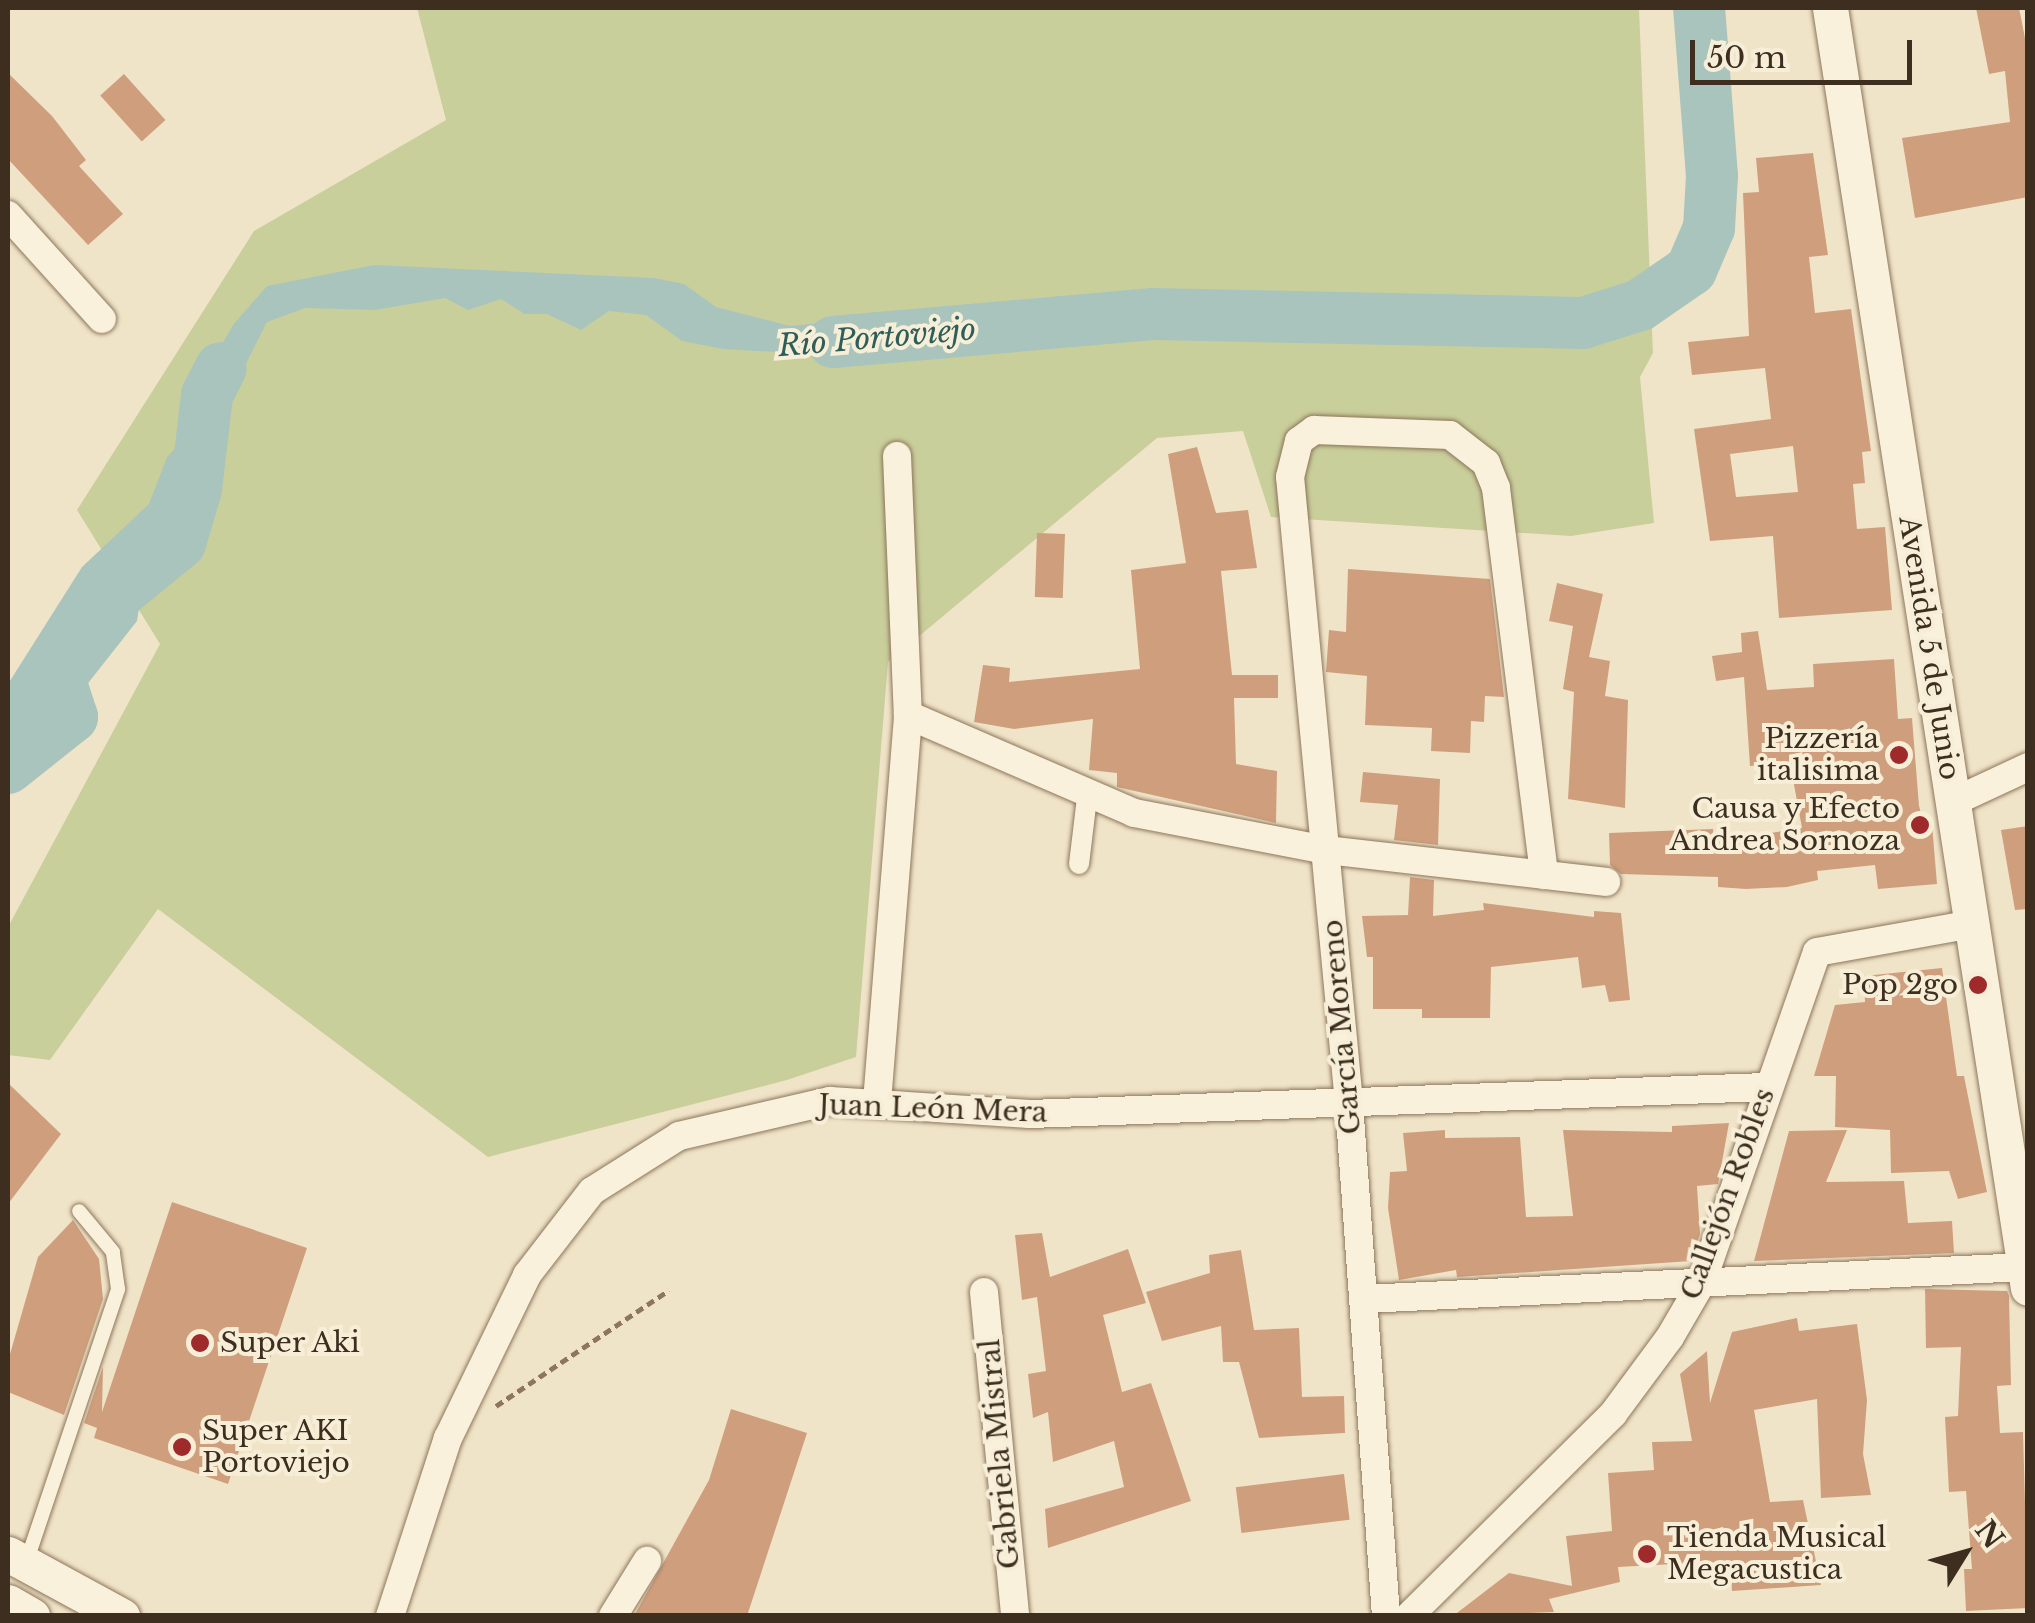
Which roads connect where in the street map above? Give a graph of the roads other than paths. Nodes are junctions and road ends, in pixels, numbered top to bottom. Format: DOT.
graph roads {
  1 [pos="1830,8"];
  2 [pos="8,216"];
  3 [pos="102,318"];
  4 [pos="897,456"];
  5 [pos="908,715"];
  6 [pos="2028,767"];
  7 [pos="1088,798"];
  8 [pos="1953,802"];
  9 [pos="1326,850"];
  10 [pos="1079,864"];
  11 [pos="1544,875"];
  12 [pos="1606,882"];
  13 [pos="1973,924"];
  14 [pos="1768,1087"];
  15 [pos="877,1102"];
  16 [pos="1350,1103"];
  17 [pos="79,1210"];
  18 [pos="2026,1278"];
  19 [pos="1702,1282"];
  20 [pos="984,1292"];
  21 [pos="1364,1299"];
  22 [pos="16,1559"];
  23 [pos="647,1560"];
  24 [pos="8,1602"];
  25 [pos="32,1616"];
  26 [pos="122,1616"];
  27 [pos="390,1616"];
  28 [pos="613,1616"];
  29 [pos="1015,1616"];
  30 [pos="1386,1616"];
  31 [pos="1409,1616"];
  1 -- 8 [label="street, Avenida 5 de Junio"];
  2 -- 3 [label="street"];
  4 -- 5 [label="street"];
  5 -- 7 [label="street"];
  5 -- 15 [label="street"];
  6 -- 8 [label="street"];
  7 -- 9 [label="street"];
  7 -- 10 [label="street"];
  8 -- 13 [label="street, Avenida 5 de Junio"];
  9 -- 11 [label="street"];
  9 -- 11 [label="street, García Moreno"];
  9 -- 16 [label="street, García Moreno"];
  11 -- 12 [label="street"];
  13 -- 14 [label="street, Callejón Robles"];
  13 -- 18 [label="street, Avenida 5 de Junio"];
  14 -- 16 [label="street, Juan León Mera"];
  14 -- 19 [label="street, Callejón Robles"];
  15 -- 16 [label="street, Juan León Mera"];
  15 -- 27 [label="street, Juan León Mera"];
  16 -- 21 [label="street, García Moreno"];
  17 -- 22 [label="lane"];
  18 -- 19 [label="street"];
  19 -- 21 [label="street"];
  19 -- 31 [label="street, Callejón Robles"];
  20 -- 29 [label="street, Gabriela Mistral"];
  21 -- 30 [label="street, García Moreno"];
  22 -- 26 [label="street"];
  23 -- 28 [label="street"];
  24 -- 25 [label="street"];
}
